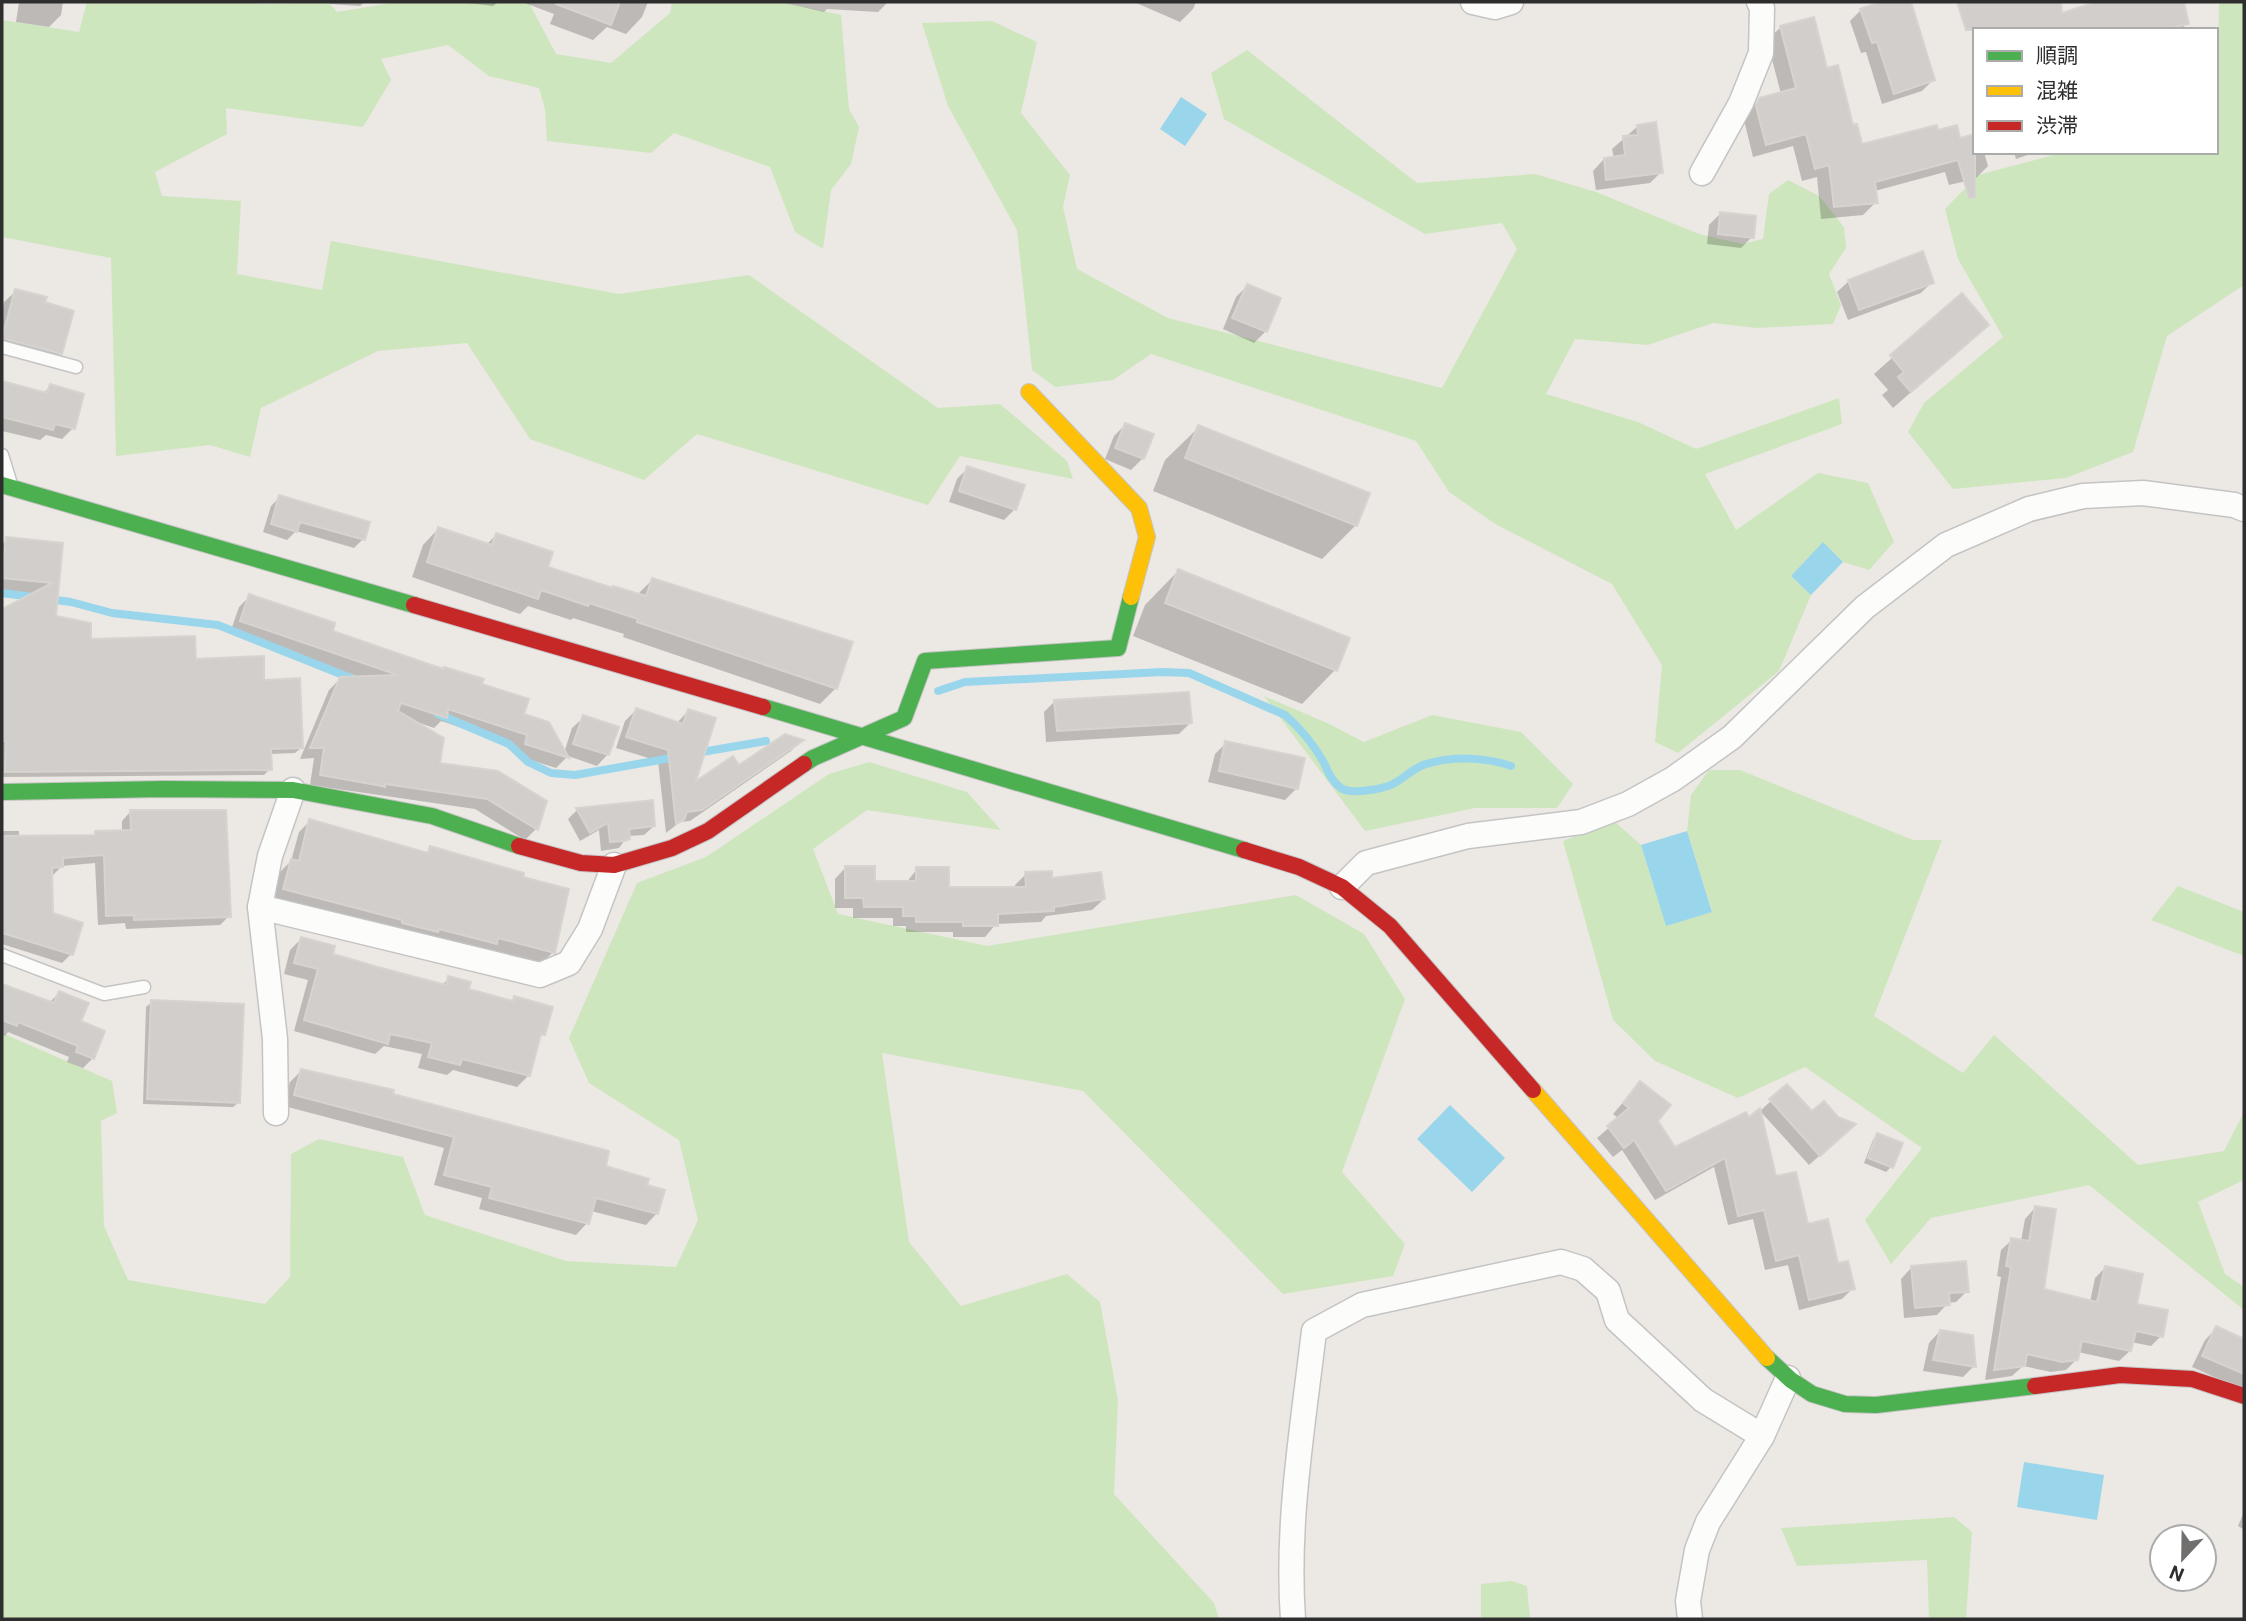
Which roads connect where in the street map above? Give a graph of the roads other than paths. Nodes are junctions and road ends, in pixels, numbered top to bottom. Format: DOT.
graph roads {
  1 [pos="1473,2"];
  2 [pos="1511,2"];
  3 [pos="1766,4"];
  4 [pos="1702,173"];
  5 [pos="2,347"];
  6 [pos="76,367"];
  7 [pos="1029,392"];
  8 [pos="2,455"];
  9 [pos="7,487"];
  10 [pos="2244,509"];
  11 [pos="863,737"];
  12 [pos="293,790"];
  13 [pos="2,792"];
  14 [pos="614,866"];
  15 [pos="1342,887"];
  16 [pos="260,906"];
  17 [pos="2,955"];
  18 [pos="144,987"];
  19 [pos="276,1113"];
  20 [pos="1788,1378"];
  21 [pos="2244,1396"];
  22 [pos="1762,1436"];
  23 [pos="1293,1619"];
  24 [pos="1690,1619"];
  1 -- 2 [label="street"];
  3 -- 4 [label="street"];
  5 -- 6 [label="lane"];
  7 -- 11 [label="street"];
  8 -- 9 [label="lane"];
  9 -- 11 [label="street"];
  10 -- 15 [label="street"];
  11 -- 14 [label="street"];
  11 -- 15 [label="street"];
  12 -- 13 [label="street"];
  12 -- 14 [label="street"];
  12 -- 16 [label="street"];
  14 -- 16 [label="street"];
  15 -- 20 [label="street"];
  16 -- 19 [label="street"];
  17 -- 18 [label="lane"];
  20 -- 21 [label="street"];
  20 -- 22 [label="street"];
  22 -- 23 [label="street"];
  22 -- 24 [label="street"];
}
